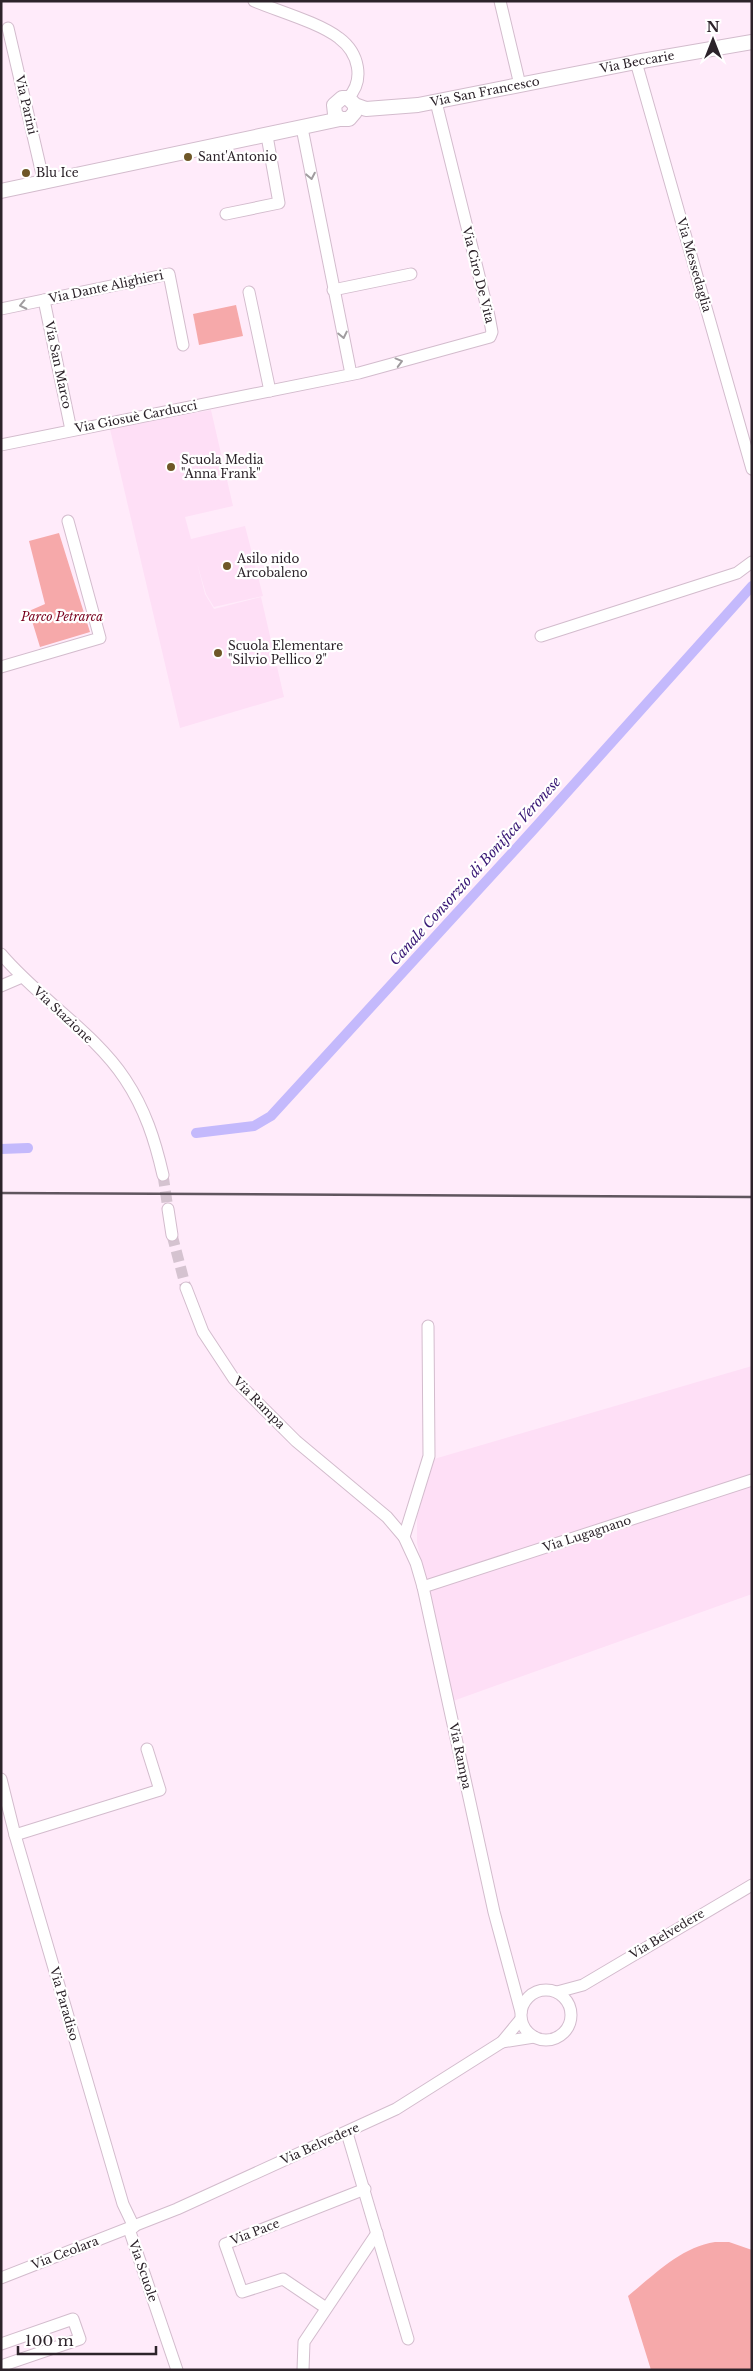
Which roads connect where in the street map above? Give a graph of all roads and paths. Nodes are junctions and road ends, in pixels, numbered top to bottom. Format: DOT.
graph roads {
  1 [pos="254,1"];
  2 [pos="500,1"];
  3 [pos="8,28"];
  4 [pos="752,42"];
  5 [pos="636,62"];
  6 [pos="552,79"];
  7 [pos="520,85"];
  8 [pos="436,102"];
  9 [pos="346,110"];
  10 [pos="304,128"];
  11 [pos="267,136"];
  12 [pos="44,183"];
  13 [pos="1,191"];
  14 [pos="226,214"];
  15 [pos="411,274"];
  16 [pos="333,290"];
  17 [pos="249,292"];
  18 [pos="44,300"];
  19 [pos="1,309"];
  20 [pos="183,345"];
  21 [pos="351,374"];
  22 [pos="270,391"];
  23 [pos="71,430"];
  24 [pos="1,445"];
  25 [pos="752,468"];
  26 [pos="68,522"];
  27 [pos="752,562"];
  28 [pos="541,636"];
  29 [pos="1,668"];
  30 [pos="1,954"];
  31 [pos="22,977"];
  32 [pos="1,986"];
  33 [pos="163,1175"];
  34 [pos="168,1209"];
  35 [pos="172,1235"];
  36 [pos="186,1288"];
  37 [pos="428,1326"];
  38 [pos="752,1480"];
  39 [pos="404,1537"];
  40 [pos="423,1588"];
  41 [pos="147,1749"];
  42 [pos="1,1779"];
  43 [pos="15,1835"];
  44 [pos="752,1885"];
  45 [pos="512,1976"];
  46 [pos="583,1985"];
  47 [pos="538,1991"];
  48 [pos="557,1992"];
  49 [pos="570,2008"];
  50 [pos="521,2016"];
  51 [pos="534,2038"];
  52 [pos="502,2042"];
  53 [pos="347,2133"];
  54 [pos="365,2189"];
  55 [pos="131,2228"];
  56 [pos="377,2233"];
  57 [pos="1,2278"];
  58 [pos="326,2308"];
  59 [pos="408,2339"];
  60 [pos="2,2344"];
  61 [pos="7,2366"];
  62 [pos="177,2370"];
  63 [pos="303,2370"];
  1 -- 9 [label="street"];
  2 -- 7 [label="street"];
  3 -- 12 [label="street, Via Parini"];
  4 -- 5 [label="main road, Via Beccarie"];
  5 -- 6 [label="main road, Via Beccarie"];
  5 -- 25 [label="street, Via Messedaglia"];
  6 -- 7 [label="main road, Via San Francesco"];
  7 -- 8 [label="main road, Via San Francesco"];
  8 -- 9 [label="main road, Via San Francesco"];
  21 -- 8 [label="street, Via Ciro De Vita, one-way"];
  9 -- 10 [label="main road, Via San Francesco"];
  10 -- 11 [label="main road, Via San Francesco"];
  10 -- 16 [label="street, one-way"];
  11 -- 12 [label="main road, Via San Francesco"];
  11 -- 14 [label="street"];
  12 -- 13 [label="main road, Via San Francesco"];
  15 -- 16 [label="street"];
  16 -- 21 [label="street, one-way"];
  17 -- 22 [label="street"];
  18 -- 19 [label="street, Via Dante Alighieri, one-way"];
  18 -- 20 [label="street, Via Dante Alighieri"];
  18 -- 23 [label="street, Via San Marco"];
  21 -- 22 [label="street, Via Giosuè Carducci"];
  22 -- 23 [label="street, Via Giosuè Carducci"];
  23 -- 24 [label="street, Via Giosuè Carducci"];
  26 -- 29 [label="street"];
  27 -- 28 [label="street"];
  30 -- 31 [label="street, Via Stazione"];
  31 -- 32 [label="street"];
  31 -- 33 [label="street, Via Stazione"];
  34 -- 35 [label="street"];
  36 -- 39 [label="street, Via Rampa"];
  37 -- 39 [label="street"];
  38 -- 40 [label="street, Via Lugagnano"];
  39 -- 40 [label="street, Via Rampa"];
  40 -- 45 [label="street, Via Rampa"];
  41 -- 43 [label="street"];
  42 -- 43 [label="street, Via Paradiso"];
  43 -- 55 [label="street, Via Paradiso"];
  44 -- 46 [label="street, Via Belvedere"];
  45 -- 47 [label="street"];
  45 -- 50 [label="street, Via Rampa"];
  46 -- 48 [label="street, Via Belvedere"];
  46 -- 49 [label="street, Via Belvedere"];
  47 -- 48 [label="street, Via Belvedere"];
  47 -- 50 [label="street, Via Belvedere"];
  48 -- 49 [label="street"];
  49 -- 51 [label="street, Via Belvedere"];
  50 -- 51 [label="street"];
  50 -- 52 [label="street, Via Belvedere"];
  51 -- 52 [label="street, Via Belvedere"];
  52 -- 53 [label="street, Via Belvedere"];
  53 -- 54 [label="street"];
  53 -- 55 [label="street, Via Belvedere"];
  54 -- 56 [label="street"];
  54 -- 58 [label="street, Via Pace"];
  55 -- 57 [label="street, Via Ceolara"];
  55 -- 62 [label="street, Via Scuole"];
  56 -- 58 [label="street"];
  56 -- 59 [label="street"];
  58 -- 63 [label="street"];
  60 -- 61 [label="street"];
  60 -- 61 [label="street"];
}
